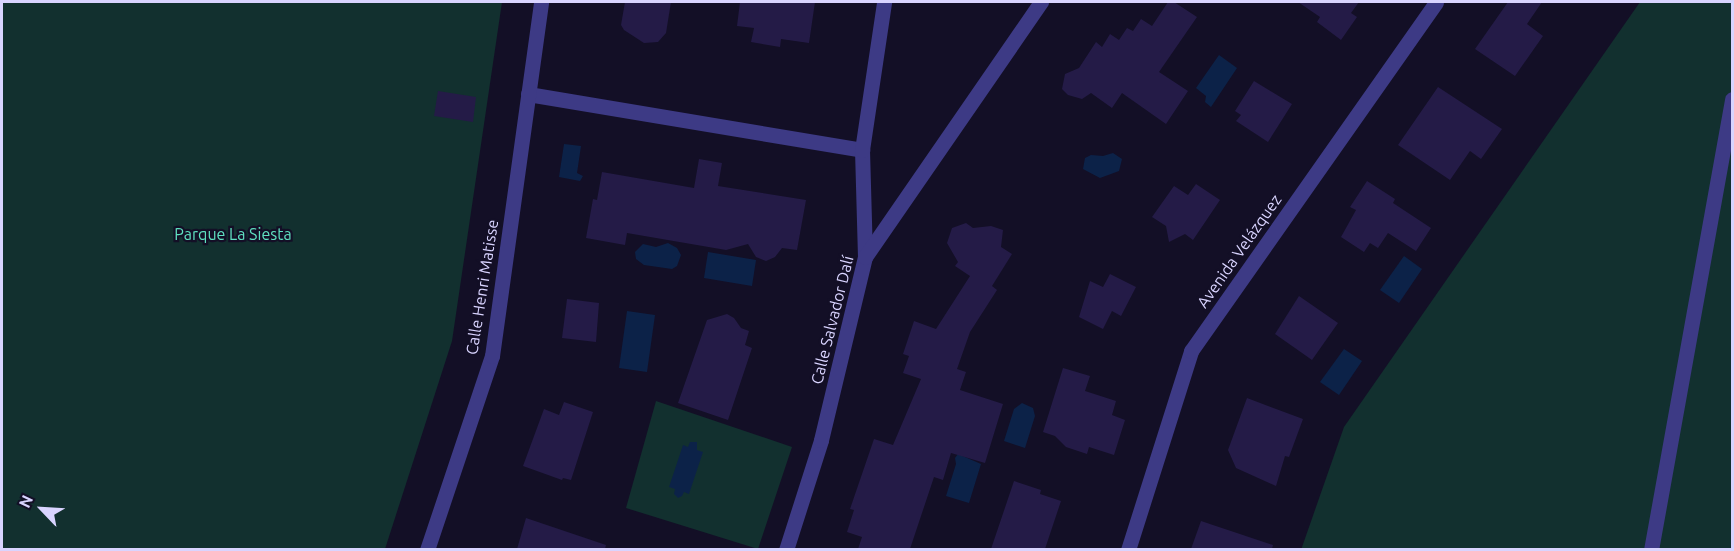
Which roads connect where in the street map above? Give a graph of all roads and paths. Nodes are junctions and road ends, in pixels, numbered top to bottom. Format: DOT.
graph roads {
  1 [pos="541,2"];
  2 [pos="884,2"];
  3 [pos="1041,2"];
  4 [pos="1436,2"];
  5 [pos="528,94"];
  6 [pos="1732,99"];
  7 [pos="862,150"];
  8 [pos="865,256"];
  9 [pos="427,549"];
  10 [pos="786,549"];
  11 [pos="1128,549"];
  12 [pos="1651,549"];
  1 -- 5 [label="street, Calle Henri Matisse"];
  2 -- 7 [label="street"];
  3 -- 8 [label="street, Calle Salvador Dalí"];
  4 -- 11 [label="street, Avenida Velázquez"];
  5 -- 7 [label="street"];
  5 -- 9 [label="street, Calle Henri Matisse"];
  6 -- 12 [label="street"];
  7 -- 8 [label="street"];
  8 -- 10 [label="street, Calle Salvador Dalí"];
}
